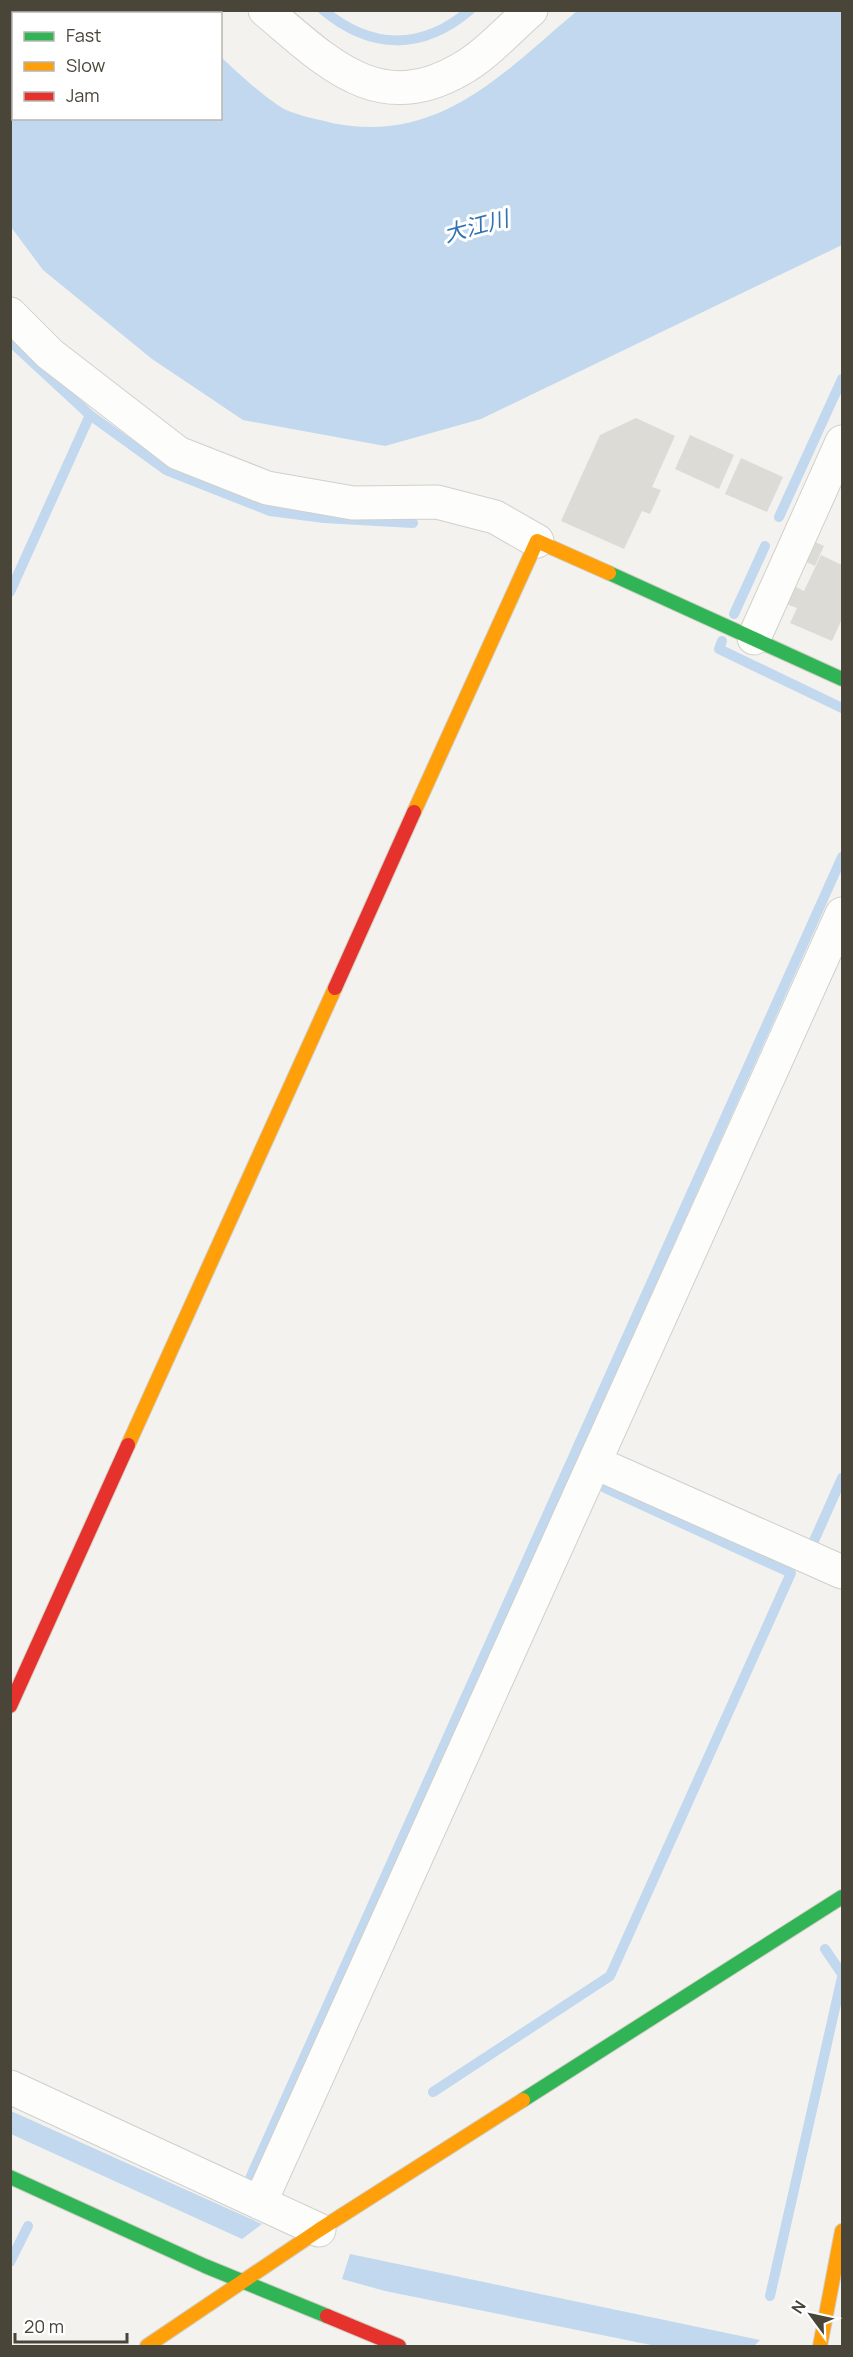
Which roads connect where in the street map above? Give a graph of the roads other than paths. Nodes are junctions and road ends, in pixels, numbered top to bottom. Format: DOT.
graph roads {
  1 [pos="265,10"];
  2 [pos="531,10"];
  3 [pos="10,314"];
  4 [pos="843,442"];
  5 [pos="537,541"];
  6 [pos="754,638"];
  7 [pos="843,679"];
  8 [pos="843,914"];
  9 [pos="596,1463"];
  10 [pos="843,1572"];
  11 [pos="10,1706"];
  12 [pos="843,1897"];
  13 [pos="10,2087"];
  14 [pos="10,2177"];
  15 [pos="260,2203"];
  16 [pos="319,2230"];
  17 [pos="843,2230"];
  18 [pos="244,2283"];
  19 [pos="147,2346"];
  20 [pos="399,2346"];
  21 [pos="820,2346"];
  1 -- 2 [label="street"];
  3 -- 5 [label="street"];
  4 -- 6 [label="street"];
  5 -- 6 [label="street"];
  5 -- 11 [label="street"];
  6 -- 7 [label="street"];
  8 -- 9 [label="street"];
  9 -- 10 [label="street"];
  9 -- 15 [label="street"];
  12 -- 16 [label="street"];
  13 -- 15 [label="street"];
  14 -- 18 [label="street"];
  15 -- 16 [label="street"];
  16 -- 18 [label="street"];
  17 -- 21 [label="street"];
  18 -- 19 [label="street"];
  18 -- 20 [label="street"];
}
